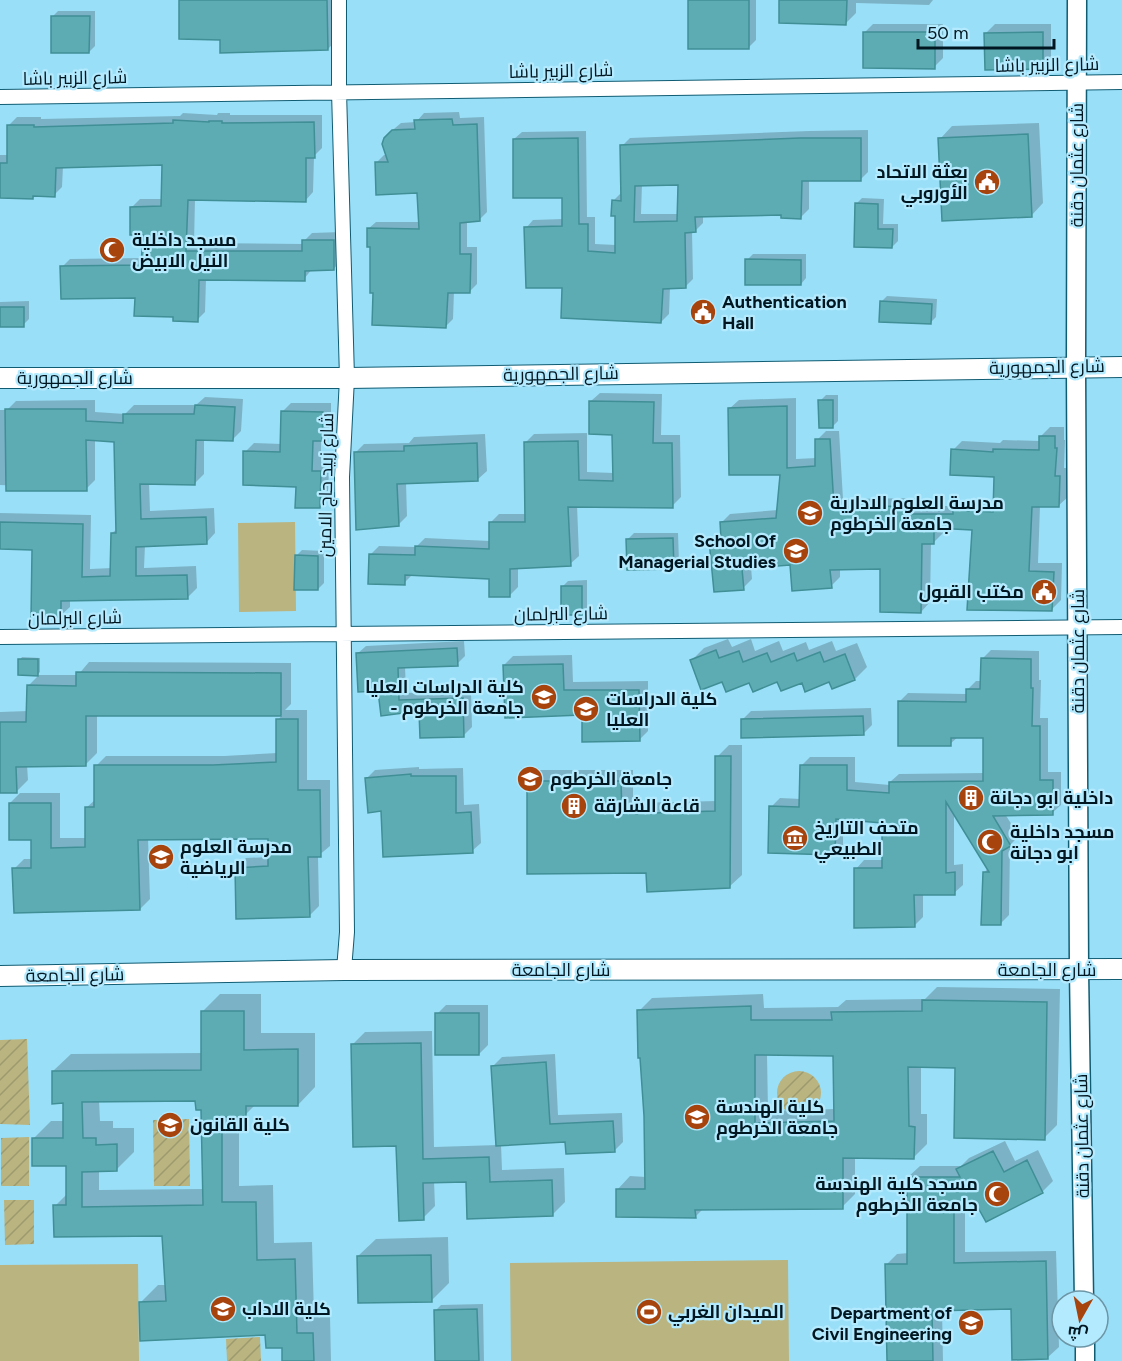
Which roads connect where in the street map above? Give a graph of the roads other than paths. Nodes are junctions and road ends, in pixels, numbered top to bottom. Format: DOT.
graph roads {
  1 [pos="339,0"];
  2 [pos="1077,0"];
  3 [pos="1077,82"];
  4 [pos="1122,82"];
  5 [pos="339,91"];
  6 [pos="0,97"];
  7 [pos="1076,367"];
  8 [pos="1122,367"];
  9 [pos="0,378"];
  10 [pos="347,378"];
  11 [pos="1078,627"];
  12 [pos="1122,627"];
  13 [pos="344,634"];
  14 [pos="0,637"];
  15 [pos="1122,969"];
  16 [pos="344,970"];
  17 [pos="1079,970"];
  18 [pos="0,976"];
  19 [pos="1084,1289"];
  1 -- 5 [label="street, شارع زبيد حاج الامين"];
  2 -- 3 [label="street, شارع عثمان دقنة"];
  3 -- 4 [label="street, شارع الزبير باشا"];
  3 -- 5 [label="street, شارع الزبير باشا"];
  3 -- 7 [label="street, شارع عثمان دقنة"];
  5 -- 6 [label="street, شارع الزبير باشا"];
  5 -- 10 [label="street, شارع زبيد حاج الامين"];
  7 -- 8 [label="main road, شارع الجمهورية"];
  7 -- 10 [label="main road, شارع الجمهورية"];
  7 -- 11 [label="street, شارع عثمان دقنة"];
  9 -- 10 [label="main road, شارع الجمهورية"];
  10 -- 13 [label="street, شارع زبيد حاج الامين"];
  11 -- 12 [label="street, شارع البرلمان"];
  11 -- 13 [label="street, شارع البرلمان"];
  11 -- 17 [label="street, شارع عثمان دقنة"];
  13 -- 14 [label="street, شارع البرلمان"];
  13 -- 16 [label="street, شارع زبيد حاج الامين"];
  15 -- 17 [label="main road, شارع الجامعة"];
  16 -- 17 [label="main road, شارع الجامعة"];
  16 -- 18 [label="main road, شارع الجامعة"];
  17 -- 19 [label="street, شارع عثمان دقنة"];
}
